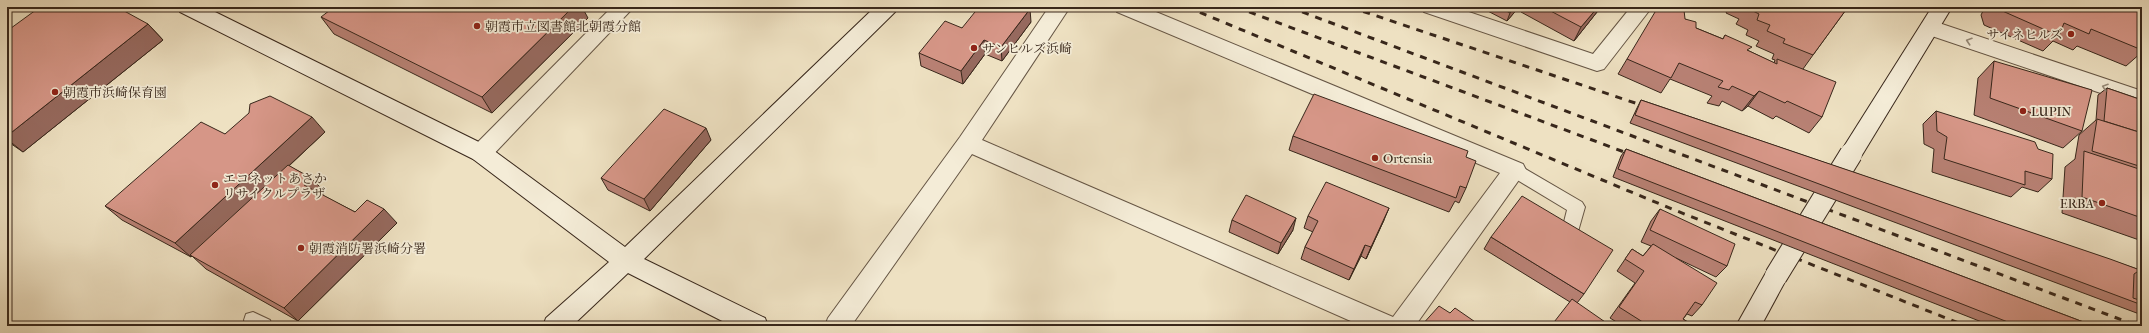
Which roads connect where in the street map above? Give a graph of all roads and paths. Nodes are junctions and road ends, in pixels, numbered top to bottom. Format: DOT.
graph roads {
  1 [pos="187,7"];
  2 [pos="888,7"];
  3 [pos="1060,7"];
  4 [pos="1124,7"];
  5 [pos="1431,7"];
  6 [pos="1642,7"];
  7 [pos="1942,7"];
  8 [pos="618,8"];
  9 [pos="1930,28"];
  10 [pos="2142,99"];
  11 [pos="968,143"];
  12 [pos="480,153"];
  13 [pos="1515,170"];
  14 [pos="1571,230"];
  15 [pos="626,261"];
  16 [pos="555,326"];
  17 [pos="756,326"];
  18 [pos="837,326"];
  19 [pos="1388,326"];
  20 [pos="1401,326"];
  21 [pos="1748,326"];
  1 -- 12 [label="street"];
  2 -- 15 [label="street"];
  3 -- 11 [label="street"];
  4 -- 13 [label="street"];
  5 -- 6 [label="street"];
  7 -- 9 [label="street"];
  8 -- 12 [label="street"];
  10 -- 9 [label="street, one-way"];
  9 -- 21 [label="street, bridge"];
  11 -- 18 [label="street"];
  11 -- 19 [label="street"];
  12 -- 15 [label="street"];
  13 -- 14 [label="lane"];
  13 -- 20 [label="street"];
  15 -- 16 [label="street"];
  15 -- 17 [label="street"];
}
